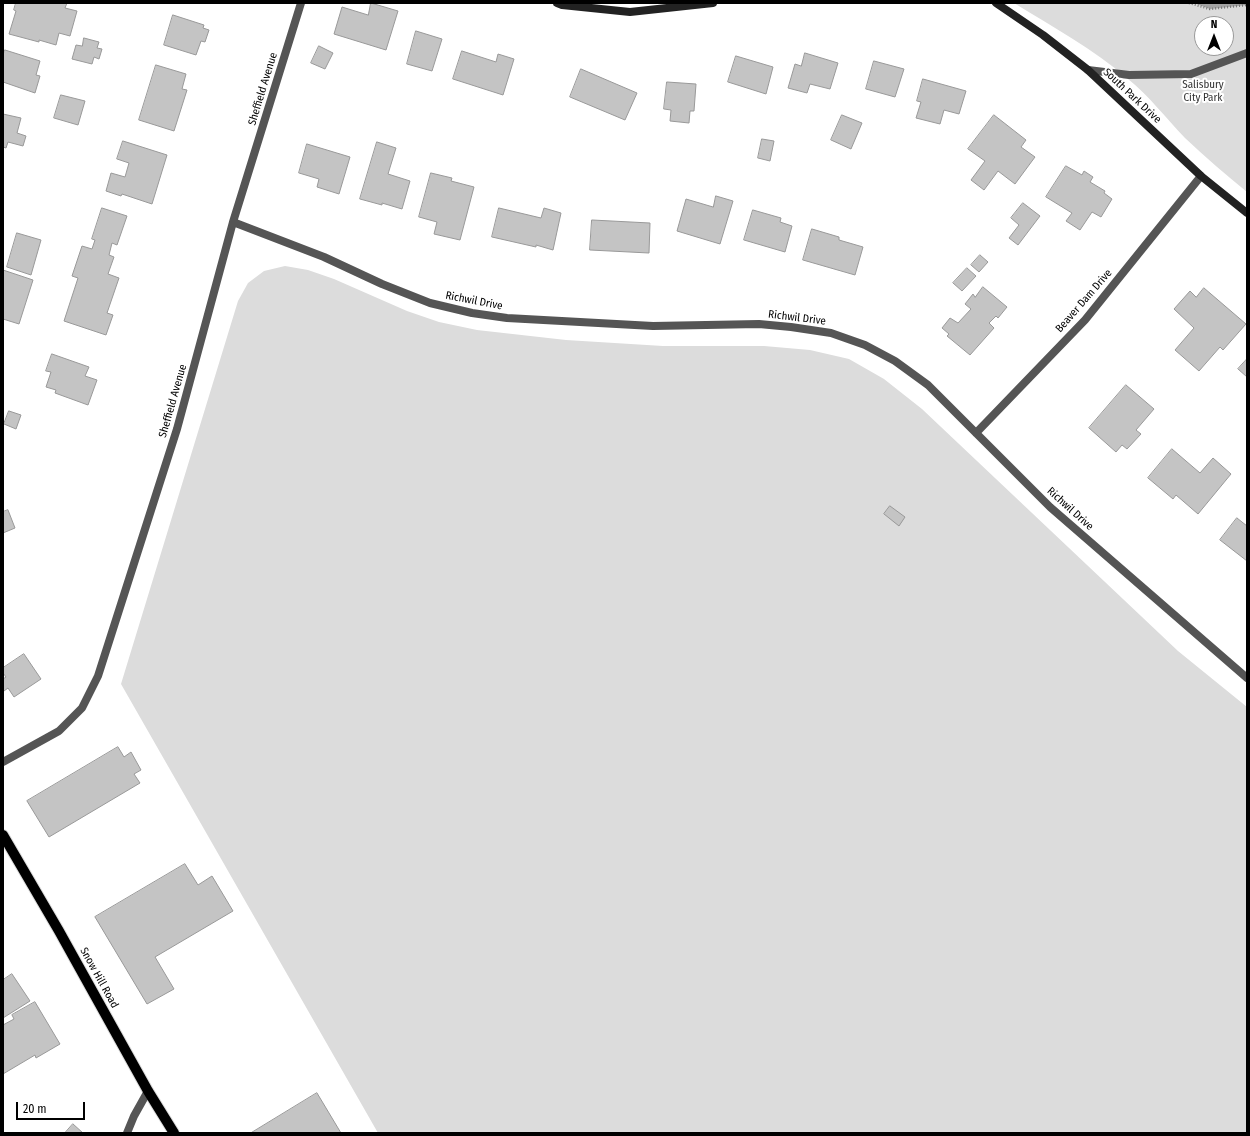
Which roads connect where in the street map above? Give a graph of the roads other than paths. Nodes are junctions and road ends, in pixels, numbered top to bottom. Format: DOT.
graph roads {
  1 [pos="301,3"];
  2 [pos="557,3"];
  3 [pos="713,3"];
  4 [pos="996,3"];
  5 [pos="1247,53"];
  6 [pos="1088,70"];
  7 [pos="1201,176"];
  8 [pos="1247,213"];
  9 [pos="233,222"];
  10 [pos="976,433"];
  11 [pos="1247,678"];
  12 [pos="3,762"];
  13 [pos="3,834"];
  14 [pos="148,1091"];
  15 [pos="127,1133"];
  16 [pos="174,1133"];
  1 -- 9 [label="street, Sheffield Avenue"];
  2 -- 3 [label="street"];
  4 -- 6 [label="street, South Park Drive"];
  5 -- 6 [label="street"];
  6 -- 7 [label="street, South Park Drive"];
  7 -- 8 [label="street, South Park Drive"];
  7 -- 10 [label="street, Beaver Dam Drive"];
  9 -- 10 [label="street, Richwil Drive"];
  9 -- 12 [label="street, Sheffield Avenue"];
  10 -- 11 [label="street, Richwil Drive"];
  13 -- 14 [label="main road, Snow Hill Road"];
  14 -- 15 [label="street"];
  14 -- 16 [label="main road, Snow Hill Road"];
}
